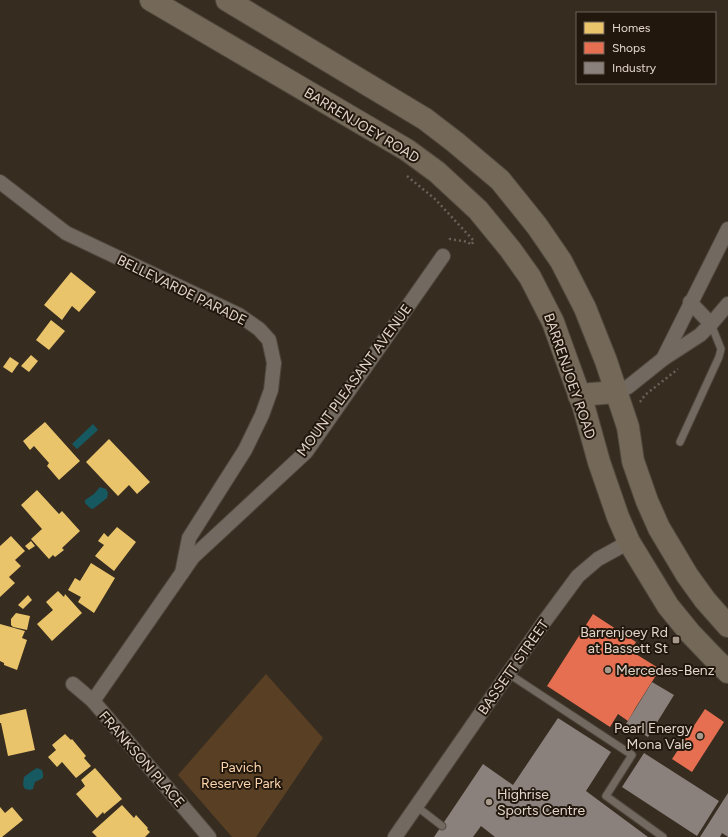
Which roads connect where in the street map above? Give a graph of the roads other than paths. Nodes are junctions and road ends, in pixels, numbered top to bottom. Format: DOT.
graph roads {
  1 [pos="151,0"];
  2 [pos="227,0"];
  3 [pos="0,182"];
  4 [pos="728,229"];
  5 [pos="443,256"];
  6 [pos="690,302"];
  7 [pos="728,304"];
  8 [pos="711,324"];
  9 [pos="663,359"];
  10 [pos="616,392"];
  11 [pos="579,395"];
  12 [pos="680,442"];
  13 [pos="659,528"];
  14 [pos="629,542"];
  15 [pos="182,573"];
  16 [pos="728,626"];
  17 [pos="728,672"];
  18 [pos="509,674"];
  19 [pos="73,684"];
  20 [pos="93,701"];
  21 [pos="416,806"];
  22 [pos="442,826"];
  23 [pos="209,837"];
  24 [pos="395,837"];
  25 [pos="663,837"];
  1 -- 11 [label="main road, BARRENJOEY ROAD"];
  2 -- 10 [label="main road"];
  3 -- 15 [label="street, BELLEVARDE PARADE"];
  4 -- 6 [label="street"];
  5 -- 15 [label="street, MOUNT PLEASANT AVENUE"];
  6 -- 8 [label="street"];
  6 -- 9 [label="street"];
  7 -- 8 [label="street"];
  8 -- 9 [label="street"];
  8 -- 12 [label="lane"];
  9 -- 10 [label="street"];
  10 -- 11 [label="main road"];
  10 -- 13 [label="main road"];
  11 -- 14 [label="main road, BARRENJOEY ROAD"];
  13 -- 14 [label="main road, BASSETT STREET"];
  13 -- 16 [label="main road"];
  14 -- 17 [label="main road, BARRENJOEY ROAD"];
  14 -- 18 [label="street, BASSETT STREET"];
  15 -- 20 [label="street, MOUNT PLEASANT AVENUE"];
  18 -- 21 [label="street, BASSETT STREET"];
  18 -- 25 [label="lane"];
  19 -- 20 [label="street, FRANKSON PLACE"];
  20 -- 23 [label="street, FRANKSON PLACE"];
  21 -- 22 [label="lane"];
  21 -- 24 [label="street, BASSETT STREET"];
}
